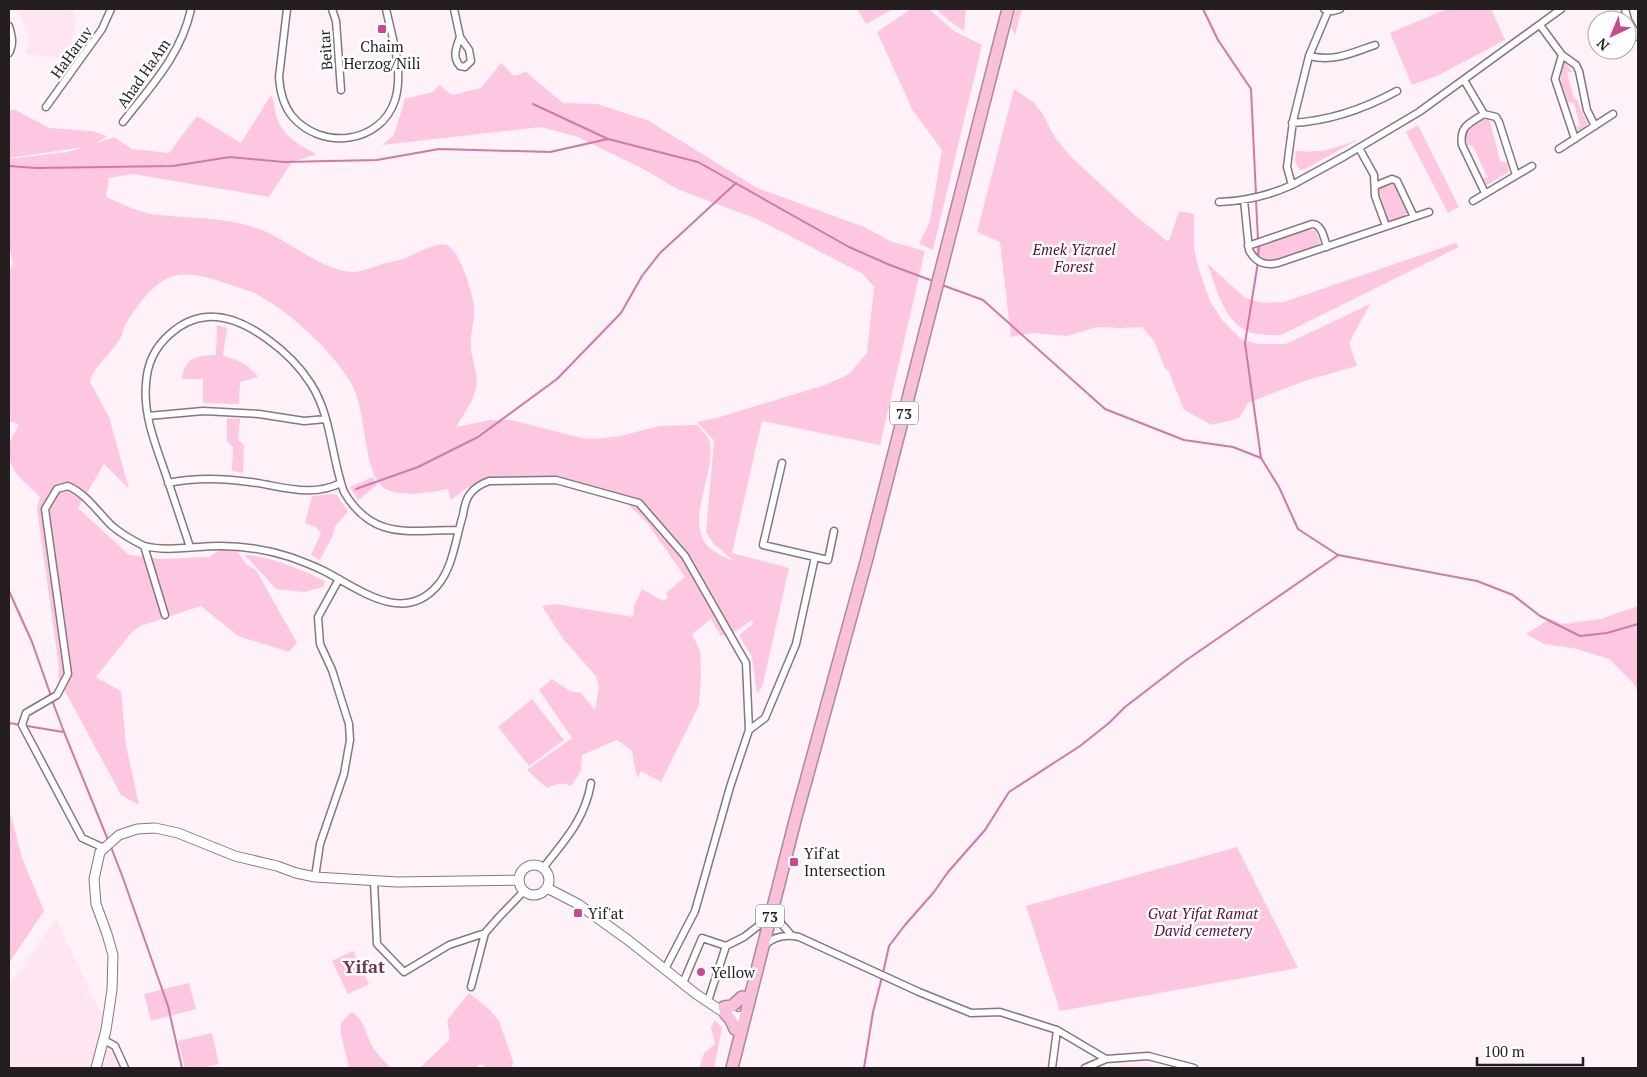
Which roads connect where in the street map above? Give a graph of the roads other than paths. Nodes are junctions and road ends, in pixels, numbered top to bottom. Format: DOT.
graph roads {
  1 [pos="111,9"];
  2 [pos="191,9"];
  3 [pos="288,9"];
  4 [pos="332,9"];
  5 [pos="386,9"];
  6 [pos="454,9"];
  7 [pos="1008,9"];
  8 [pos="1340,9"];
  9 [pos="1561,9"];
  10 [pos="1625,9"];
  11 [pos="1326,10"];
  12 [pos="1540,25"];
  13 [pos="9,26"];
  14 [pos="460,37"];
  15 [pos="1638,37"];
  16 [pos="1375,44"];
  17 [pos="9,53"];
  18 [pos="1562,55"];
  19 [pos="1309,56"];
  20 [pos="1464,80"];
  21 [pos="341,90"];
  22 [pos="1397,91"];
  23 [pos="46,107"];
  24 [pos="1484,114"];
  25 [pos="1613,114"];
  26 [pos="123,122"];
  27 [pos="1292,123"];
  28 [pos="1595,126"];
  29 [pos="1575,139"];
  30 [pos="1359,148"];
  31 [pos="1559,149"];
  32 [pos="1532,166"];
  33 [pos="1516,176"];
  34 [pos="1292,185"];
  35 [pos="1375,186"];
  36 [pos="1486,194"];
  37 [pos="1244,200"];
  38 [pos="1473,201"];
  39 [pos="1219,202"];
  40 [pos="1429,212"];
  41 [pos="1414,217"];
  42 [pos="1386,226"];
  43 [pos="1248,246"];
  44 [pos="1327,247"];
  45 [pos="148,416"];
  46 [pos="326,419"];
  47 [pos="782,463"];
  48 [pos="168,483"];
  49 [pos="341,483"];
  50 [pos="458,530"];
  51 [pos="834,531"];
  52 [pos="144,546"];
  53 [pos="190,547"];
  54 [pos="815,557"];
  55 [pos="339,579"];
  56 [pos="165,615"];
  57 [pos="749,730"];
  58 [pos="591,783"];
  59 [pos="796,817"];
  60 [pos="104,848"];
  61 [pos="543,868"];
  62 [pos="314,877"];
  63 [pos="519,880"];
  64 [pos="374,881"];
  65 [pos="547,888"];
  66 [pos="524,892"];
  67 [pos="772,909"];
  68 [pos="762,923"];
  69 [pos="485,933"];
  70 [pos="792,936"];
  71 [pos="726,946"];
  72 [pos="762,948"];
  73 [pos="665,969"];
  74 [pos="682,983"];
  75 [pos="471,987"];
  76 [pos="742,997"];
  77 [pos="708,1001"];
  78 [pos="724,1010"];
  79 [pos="740,1015"];
  80 [pos="734,1029"];
  81 [pos="1057,1030"];
  82 [pos="104,1040"];
  83 [pos="1106,1059"];
  84 [pos="96,1068"];
  85 [pos="125,1068"];
  86 [pos="726,1068"];
  87 [pos="732,1068"];
  88 [pos="1052,1068"];
  89 [pos="1085,1068"];
  90 [pos="1194,1068"];
  1 -- 23 [label="street, HaHaruv"];
  2 -- 26 [label="street, Ahad HaAm"];
  3 -- 5 [label="street"];
  4 -- 21 [label="street, Beitar"];
  6 -- 14 [label="street"];
  7 -- 59 [label="highway, 73"];
  8 -- 11 [label="street"];
  9 -- 12 [label="street"];
  10 -- 15 [label="street"];
  11 -- 19 [label="street"];
  12 -- 18 [label="street"];
  12 -- 20 [label="street"];
  13 -- 17 [label="street"];
  16 -- 19 [label="street"];
  18 -- 28 [label="street"];
  18 -- 29 [label="street"];
  19 -- 27 [label="street"];
  20 -- 24 [label="street"];
  20 -- 30 [label="street"];
  22 -- 27 [label="street"];
  24 -- 33 [label="street"];
  24 -- 36 [label="street"];
  25 -- 28 [label="street"];
  27 -- 34 [label="street"];
  28 -- 29 [label="street"];
  29 -- 31 [label="street"];
  30 -- 34 [label="street"];
  30 -- 35 [label="street"];
  32 -- 33 [label="street"];
  33 -- 36 [label="street"];
  34 -- 37 [label="street"];
  35 -- 41 [label="street"];
  35 -- 42 [label="street"];
  36 -- 38 [label="street"];
  37 -- 39 [label="street"];
  37 -- 43 [label="street"];
  40 -- 41 [label="street"];
  41 -- 42 [label="street"];
  42 -- 44 [label="street"];
  43 -- 44 [label="street"];
  43 -- 44 [label="street"];
  45 -- 46 [label="street"];
  45 -- 46 [label="street"];
  45 -- 48 [label="street"];
  46 -- 49 [label="street"];
  47 -- 54 [label="street"];
  48 -- 49 [label="street"];
  48 -- 53 [label="street"];
  49 -- 50 [label="street"];
  50 -- 55 [label="street"];
  50 -- 57 [label="street"];
  51 -- 54 [label="street"];
  52 -- 53 [label="street"];
  52 -- 56 [label="street"];
  52 -- 60 [label="street"];
  53 -- 55 [label="street"];
  54 -- 57 [label="street"];
  55 -- 62 [label="street"];
  57 -- 73 [label="street"];
  58 -- 61 [label="street"];
  59 -- 67 [label="highway, 73"];
  59 -- 68 [label="highway, 73"];
  60 -- 62 [label="street"];
  60 -- 82 [label="street"];
  61 -- 63 [label="street"];
  61 -- 65 [label="street"];
  62 -- 64 [label="street"];
  63 -- 64 [label="street"];
  63 -- 66 [label="street"];
  64 -- 69 [label="street"];
  65 -- 66 [label="street"];
  65 -- 73 [label="street"];
  66 -- 69 [label="street"];
  67 -- 70 [label="street"];
  67 -- 72 [label="highway, 73"];
  68 -- 71 [label="street"];
  68 -- 76 [label="highway, 73"];
  69 -- 75 [label="street"];
  70 -- 72 [label="street"];
  70 -- 81 [label="street"];
  71 -- 74 [label="street"];
  71 -- 77 [label="street"];
  72 -- 79 [label="highway, 73"];
  73 -- 74 [label="street"];
  74 -- 77 [label="street"];
  76 -- 78 [label="highway"];
  76 -- 79 [label="highway, 73"];
  77 -- 78 [label="street"];
  78 -- 79 [label="street"];
  78 -- 80 [label="highway"];
  79 -- 80 [label="highway, 73"];
  79 -- 87 [label="highway, 73"];
  80 -- 86 [label="highway, 73"];
  81 -- 83 [label="street"];
  81 -- 88 [label="street"];
  82 -- 84 [label="street"];
  82 -- 85 [label="street"];
  83 -- 89 [label="street"];
  83 -- 90 [label="street"];
}
